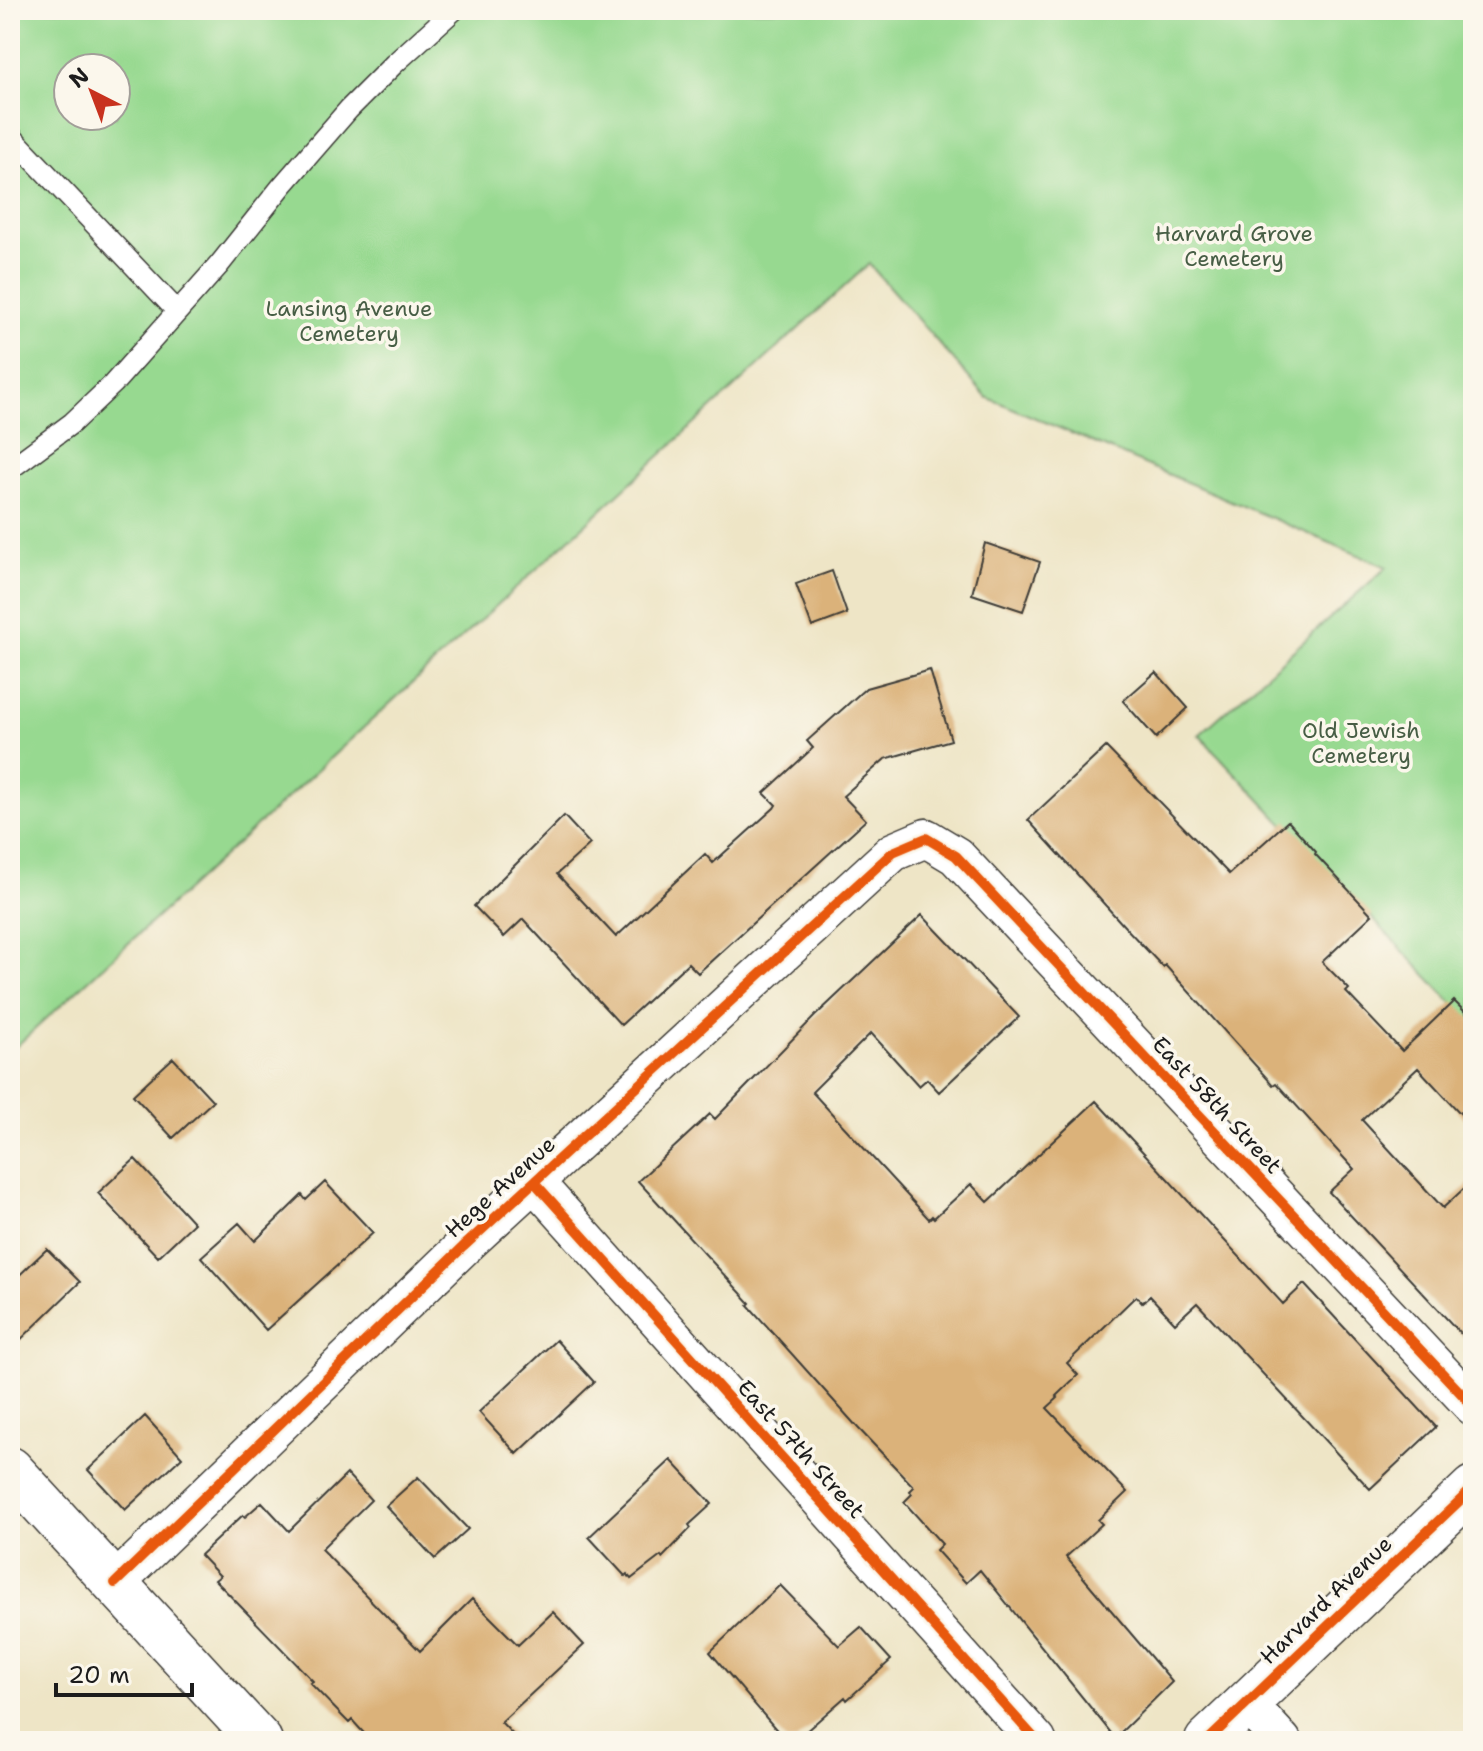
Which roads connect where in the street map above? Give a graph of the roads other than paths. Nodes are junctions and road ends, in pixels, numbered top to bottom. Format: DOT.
graph roads {
  1 [pos="454,10"];
  2 [pos="10,135"];
  3 [pos="177,311"];
  4 [pos="10,469"];
  5 [pos="926,838"];
  6 [pos="535,1183"];
  7 [pos="1473,1406"];
  8 [pos="10,1469"];
  9 [pos="1473,1488"];
  10 [pos="115,1583"];
  11 [pos="1247,1703"];
  12 [pos="260,1741"];
  13 [pos="1037,1741"];
  14 [pos="1207,1741"];
  15 [pos="1282,1741"];
  1 -- 3 [label="lane"];
  2 -- 3 [label="lane"];
  3 -- 4 [label="lane"];
  5 -- 6 [label="street, Hege Avenue"];
  5 -- 7 [label="street, East 58th Street"];
  6 -- 10 [label="street, Hege Avenue"];
  6 -- 13 [label="street, East 57th Street"];
  8 -- 10 [label="street"];
  9 -- 11 [label="street, Harvard Avenue"];
  10 -- 12 [label="street"];
  11 -- 14 [label="street, Harvard Avenue"];
  11 -- 15 [label="street"];
}
